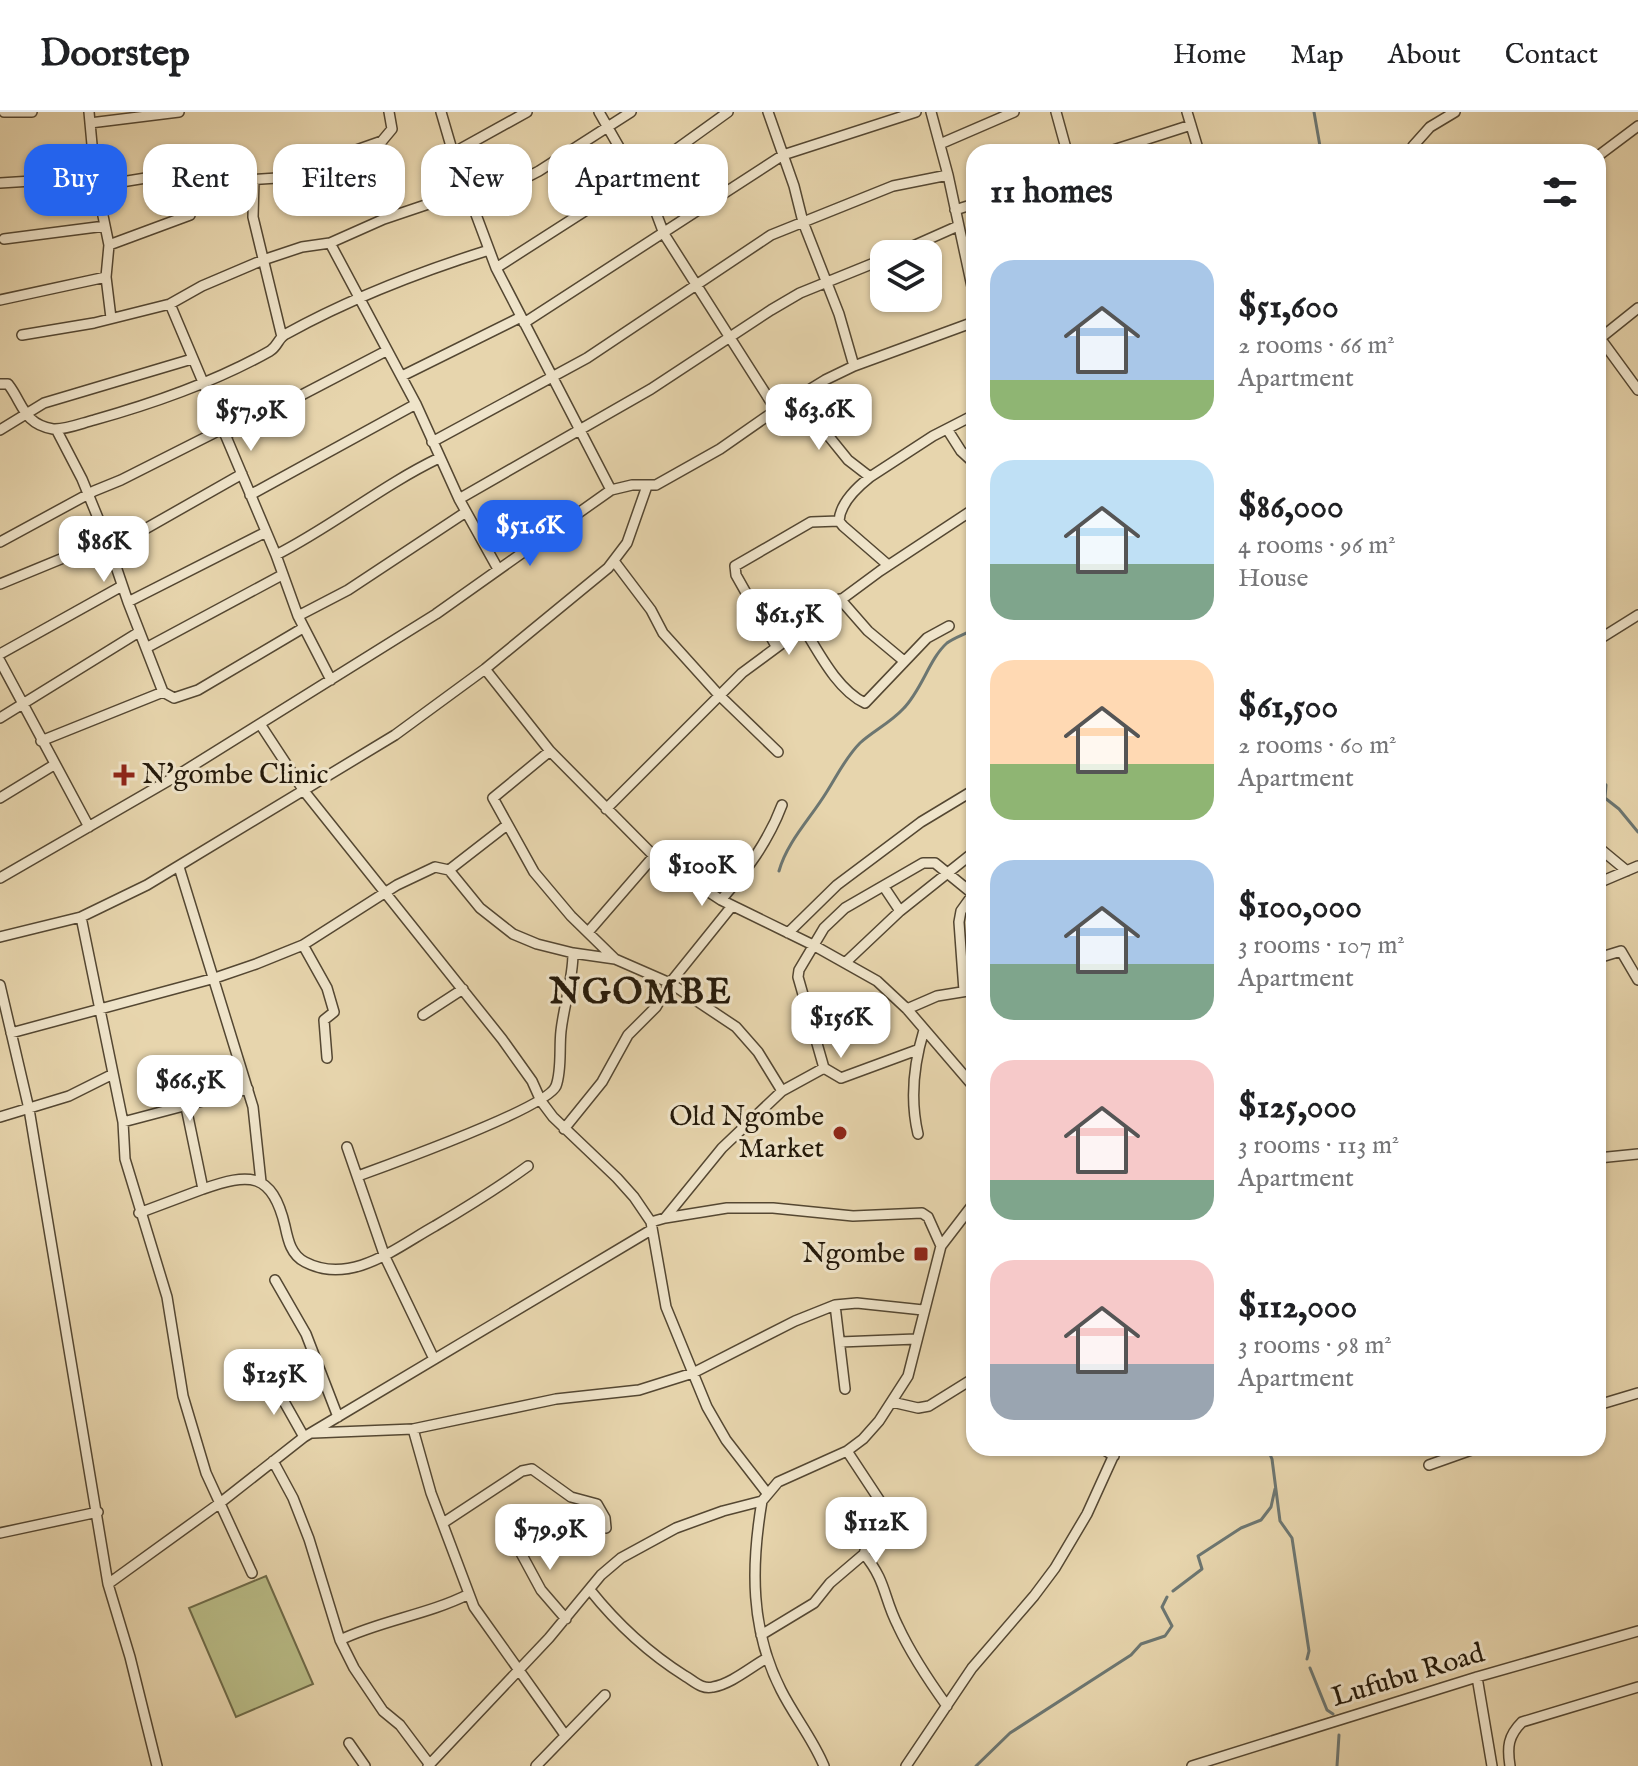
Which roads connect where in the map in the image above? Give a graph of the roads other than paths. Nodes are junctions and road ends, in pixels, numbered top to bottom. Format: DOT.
graph roads {
  1 [pos="4,112"];
  2 [pos="32,112"];
  3 [pos="179,112"];
  4 [pos="389,112"];
  5 [pos="441,112"];
  6 [pos="527,112"];
  7 [pos="599,112"];
  8 [pos="631,112"];
  9 [pos="728,112"];
  10 [pos="768,112"];
  11 [pos="916,112"];
  12 [pos="931,112"];
  13 [pos="1014,112"];
  14 [pos="1056,112"];
  15 [pos="1187,112"];
  16 [pos="1455,112"];
  17 [pos="89,117"];
  18 [pos="1191,125"];
  19 [pos="1638,126"];
  20 [pos="607,128"];
  21 [pos="92,144"];
  22 [pos="450,144"];
  23 [pos="469,144"];
  24 [pos="616,144"];
  25 [pos="684,144"];
  26 [pos="940,144"];
  27 [pos="1065,144"];
  28 [pos="1132,144"];
  29 [pos="1197,144"];
  30 [pos="1415,144"];
  31 [pos="1606,150"];
  32 [pos="783,155"];
  33 [pos="532,175"];
  34 [pos="948,175"];
  35 [pos="257,179"];
  36 [pos="24,182"];
  37 [pos="0,183"];
  38 [pos="421,206"];
  39 [pos="966,207"];
  40 [pos="955,210"];
  41 [pos="103,216"];
  42 [pos="187,216"];
  43 [pos="253,216"];
  44 [pos="477,216"];
  45 [pos="577,216"];
  46 [pos="657,216"];
  47 [pos="803,222"];
  48 [pos="105,226"];
  49 [pos="958,226"];
  50 [pos="664,234"];
  51 [pos="4,239"];
  52 [pos="926,240"];
  53 [pos="330,243"];
  54 [pos="109,245"];
  55 [pos="489,250"];
  56 [pos="966,255"];
  57 [pos="263,260"];
  58 [pos="870,265"];
  59 [pos="496,268"];
  60 [pos="106,277"];
  61 [pos="827,284"];
  62 [pos="698,285"];
  63 [pos="0,300"];
  64 [pos="358,300"];
  65 [pos="170,304"];
  66 [pos="1638,308"];
  67 [pos="111,318"];
  68 [pos="522,320"];
  69 [pos="966,325"];
  70 [pos="1606,333"];
  71 [pos="22,335"];
  72 [pos="730,336"];
  73 [pos="282,337"];
  74 [pos="1606,348"];
  75 [pos="386,351"];
  76 [pos="192,359"];
  77 [pos="854,366"];
  78 [pos="402,376"];
  79 [pos="552,377"];
  80 [pos="0,384"];
  81 [pos="202,384"];
  82 [pos="1638,390"];
  83 [pos="797,397"];
  84 [pos="416,404"];
  85 [pos="776,410"];
  86 [pos="26,416"];
  87 [pos="966,419"];
  88 [pos="56,429"];
  89 [pos="947,429"];
  90 [pos="0,430"];
  91 [pos="581,431"];
  92 [pos="223,432"];
  93 [pos="432,442"];
  94 [pos="966,456"];
  95 [pos="439,458"];
  96 [pos="242,474"];
  97 [pos="870,477"];
  98 [pos="647,486"];
  99 [pos="611,490"];
  100 [pos="88,494"];
  101 [pos="250,495"];
  102 [pos="459,499"];
  103 [pos="466,512"];
  104 [pos="966,514"];
  105 [pos="839,521"];
  106 [pos="266,532"];
  107 [pos="0,542"];
  108 [pos="108,544"];
  109 [pos="276,555"];
  110 [pos="614,561"];
  111 [pos="888,565"];
  112 [pos="498,569"];
  113 [pos="282,575"];
  114 [pos="0,584"];
  115 [pos="122,586"];
  116 [pos="840,599"];
  117 [pos="128,602"];
  118 [pos="298,616"];
  119 [pos="1637,617"];
  120 [pos="949,626"];
  121 [pos="803,627"];
  122 [pos="303,628"];
  123 [pos="139,632"];
  124 [pos="1606,635"];
  125 [pos="776,646"];
  126 [pos="146,648"];
  127 [pos="0,654"];
  128 [pos="0,661"];
  129 [pos="904,661"];
  130 [pos="485,669"];
  131 [pos="331,680"];
  132 [pos="163,692"];
  133 [pos="718,694"];
  134 [pos="23,705"];
  135 [pos="0,718"];
  136 [pos="260,724"];
  137 [pos="41,741"];
  138 [pos="550,751"];
  139 [pos="778,752"];
  140 [pos="54,765"];
  141 [pos="304,791"];
  142 [pos="966,795"];
  143 [pos="0,798"];
  144 [pos="782,805"];
  145 [pos="606,809"];
  146 [pos="507,825"];
  147 [pos="89,827"];
  148 [pos="1606,854"];
  149 [pos="654,856"];
  150 [pos="966,858"];
  151 [pos="1638,866"];
  152 [pos="179,867"];
  153 [pos="449,870"];
  154 [pos="1627,871"];
  155 [pos="946,874"];
  156 [pos="0,878"];
  157 [pos="1606,880"];
  158 [pos="884,887"];
  159 [pos="966,888"];
  160 [pos="385,892"];
  161 [pos="721,900"];
  162 [pos="966,904"];
  163 [pos="732,906"];
  164 [pos="900,911"];
  165 [pos="81,917"];
  166 [pos="589,931"];
  167 [pos="788,933"];
  168 [pos="0,937"];
  169 [pos="303,945"];
  170 [pos="813,945"];
  171 [pos="573,953"];
  172 [pos="1606,956"];
  173 [pos="615,959"];
  174 [pos="846,962"];
  175 [pos="966,970"];
  176 [pos="215,978"];
  177 [pos="1638,980"];
  178 [pos="670,983"];
  179 [pos="0,985"];
  180 [pos="463,989"];
  181 [pos="966,991"];
  182 [pos="98,1007"];
  183 [pos="907,1009"];
  184 [pos="423,1015"];
  185 [pos="924,1030"];
  186 [pos="11,1033"];
  187 [pos="917,1050"];
  188 [pos="327,1058"];
  189 [pos="824,1068"];
  190 [pos="113,1074"];
  191 [pos="966,1078"];
  192 [pos="248,1089"];
  193 [pos="782,1091"];
  194 [pos="541,1101"];
  195 [pos="186,1107"];
  196 [pos="29,1109"];
  197 [pos="0,1117"];
  198 [pos="123,1122"];
  199 [pos="564,1129"];
  200 [pos="918,1134"];
  201 [pos="347,1147"];
  202 [pos="1638,1154"];
  203 [pos="1606,1157"];
  204 [pos="528,1166"];
  205 [pos="358,1176"];
  206 [pos="261,1182"];
  207 [pos="203,1189"];
  208 [pos="139,1213"];
  209 [pos="966,1213"];
  210 [pos="665,1218"];
  211 [pos="651,1226"];
  212 [pos="941,1246"];
  213 [pos="385,1257"];
  214 [pos="275,1280"];
  215 [pos="835,1305"];
  216 [pos="923,1310"];
  217 [pos="916,1339"];
  218 [pos="840,1342"];
  219 [pos="434,1359"];
  220 [pos="693,1373"];
  221 [pos="273,1382"];
  222 [pos="966,1383"];
  223 [pos="845,1389"];
  224 [pos="1638,1393"];
  225 [pos="892,1402"];
  226 [pos="1606,1403"];
  227 [pos="338,1417"];
  228 [pos="413,1429"];
  229 [pos="308,1435"];
  230 [pos="847,1451"];
  231 [pos="1113,1456"];
  232 [pos="1454,1456"];
  233 [pos="273,1461"];
  234 [pos="1429,1465"];
  235 [pos="764,1497"];
  236 [pos="220,1503"];
  237 [pos="98,1512"];
  238 [pos="443,1523"];
  239 [pos="606,1528"];
  240 [pos="0,1533"];
  241 [pos="515,1542"];
  242 [pos="864,1554"];
  243 [pos="252,1573"];
  244 [pos="108,1584"];
  245 [pos="590,1590"];
  246 [pos="469,1594"];
  247 [pos="566,1619"];
  248 [pos="1638,1631"];
  249 [pos="761,1635"];
  250 [pos="340,1640"];
  251 [pos="767,1658"];
  252 [pos="518,1671"];
  253 [pos="1477,1677"];
  254 [pos="1638,1687"];
  255 [pos="605,1695"];
  256 [pos="947,1706"];
  257 [pos="565,1735"];
  258 [pos="349,1743"];
  259 [pos="435,1764"];
  260 [pos="157,1766"];
  261 [pos="365,1766"];
  262 [pos="536,1766"];
  263 [pos="824,1766"];
  264 [pos="906,1766"];
  265 [pos="1192,1766"];
  266 [pos="1492,1766"];
  267 [pos="1510,1766"];
  1 -- 2 [label="street"];
  3 -- 17 [label="street"];
  4 -- 35 [label="street"];
  5 -- 22 [label="street"];
  6 -- 23 [label="street"];
  7 -- 20 [label="street"];
  8 -- 20 [label="street"];
  9 -- 25 [label="street"];
  10 -- 32 [label="street"];
  11 -- 32 [label="street"];
  12 -- 26 [label="street"];
  13 -- 26 [label="street"];
  14 -- 27 [label="street"];
  15 -- 18 [label="street"];
  16 -- 30 [label="street"];
  17 -- 21 [label="street"];
  18 -- 28 [label="street"];
  18 -- 29 [label="street"];
  19 -- 31 [label="street"];
  20 -- 24 [label="street"];
  20 -- 33 [label="street"];
  26 -- 34 [label="street"];
  32 -- 47 [label="street"];
  32 -- 50 [label="street"];
  34 -- 40 [label="street"];
  34 -- 47 [label="street"];
  36 -- 37 [label="street"];
  38 -- 53 [label="street"];
  39 -- 40 [label="street"];
  40 -- 49 [label="street"];
  41 -- 48 [label="street"];
  42 -- 54 [label="street"];
  43 -- 57 [label="street"];
  44 -- 55 [label="street"];
  45 -- 59 [label="street"];
  46 -- 50 [label="street"];
  47 -- 61 [label="street"];
  47 -- 62 [label="street"];
  48 -- 51 [label="street"];
  48 -- 54 [label="street"];
  49 -- 52 [label="street"];
  49 -- 56 [label="street"];
  50 -- 62 [label="street"];
  50 -- 68 [label="street"];
  53 -- 57 [label="street"];
  53 -- 64 [label="street"];
  54 -- 60 [label="street"];
  55 -- 59 [label="street"];
  55 -- 64 [label="street"];
  57 -- 65 [label="street"];
  57 -- 73 [label="street"];
  58 -- 61 [label="street"];
  59 -- 68 [label="street"];
  60 -- 63 [label="street"];
  60 -- 67 [label="street"];
  61 -- 72 [label="street"];
  61 -- 77 [label="street"];
  62 -- 72 [label="street"];
  62 -- 79 [label="street"];
  64 -- 73 [label="street"];
  64 -- 75 [label="street"];
  65 -- 67 [label="street"];
  65 -- 76 [label="street"];
  66 -- 70 [label="street"];
  67 -- 71 [label="street"];
  68 -- 78 [label="street"];
  68 -- 79 [label="street"];
  69 -- 77 [label="street"];
  72 -- 85 [label="street"];
  72 -- 91 [label="street"];
  73 -- 81 [label="street"];
  74 -- 82 [label="street"];
  75 -- 78 [label="street"];
  75 -- 92 [label="street"];
  76 -- 81 [label="street"];
  76 -- 86 [label="street"];
  77 -- 83 [label="street"];
  78 -- 84 [label="street"];
  79 -- 91 [label="street"];
  79 -- 93 [label="street"];
  80 -- 86 [label="street"];
  81 -- 88 [label="street"];
  81 -- 92 [label="street"];
  83 -- 85 [label="street"];
  83 -- 97 [label="street"];
  84 -- 93 [label="street"];
  84 -- 101 [label="street"];
  85 -- 98 [label="street"];
  86 -- 88 [label="street"];
  86 -- 90 [label="street"];
  87 -- 89 [label="street"];
  88 -- 100 [label="street"];
  89 -- 94 [label="street"];
  89 -- 97 [label="street"];
  91 -- 99 [label="street"];
  91 -- 102 [label="street"];
  92 -- 96 [label="street"];
  92 -- 100 [label="street"];
  93 -- 95 [label="street"];
  95 -- 102 [label="street"];
  95 -- 109 [label="street"];
  96 -- 101 [label="street"];
  96 -- 108 [label="street"];
  97 -- 105 [label="street"];
  98 -- 99 [label="street"];
  98 -- 110 [label="street"];
  99 -- 112 [label="street"];
  100 -- 107 [label="street"];
  100 -- 108 [label="street"];
  101 -- 106 [label="street"];
  102 -- 103 [label="street"];
  103 -- 112 [label="street"];
  103 -- 118 [label="street"];
  104 -- 111 [label="street"];
  105 -- 111 [label="street"];
  105 -- 125 [label="street"];
  106 -- 109 [label="street"];
  106 -- 117 [label="street"];
  108 -- 114 [label="street"];
  108 -- 115 [label="street"];
  109 -- 113 [label="street"];
  110 -- 130 [label="street"];
  110 -- 133 [label="street"];
  111 -- 116 [label="street"];
  112 -- 131 [label="street"];
  113 -- 118 [label="street"];
  113 -- 126 [label="street"];
  115 -- 117 [label="street"];
  115 -- 127 [label="street"];
  116 -- 121 [label="street"];
  116 -- 129 [label="street"];
  117 -- 123 [label="street"];
  118 -- 122 [label="street"];
  119 -- 124 [label="street"];
  120 -- 129 [label="street"];
  121 -- 125 [label="street"];
  121 -- 129 [label="street"];
  122 -- 131 [label="street"];
  122 -- 132 [label="street"];
  123 -- 126 [label="street"];
  123 -- 134 [label="street"];
  125 -- 133 [label="street"];
  126 -- 132 [label="street"];
  128 -- 134 [label="street"];
  130 -- 138 [label="street"];
  130 -- 141 [label="street"];
  131 -- 136 [label="street"];
  132 -- 137 [label="street"];
  133 -- 139 [label="street"];
  133 -- 145 [label="street"];
  134 -- 135 [label="street"];
  134 -- 137 [label="street"];
  136 -- 141 [label="street"];
  136 -- 147 [label="street"];
  137 -- 140 [label="street"];
  138 -- 145 [label="street"];
  138 -- 146 [label="street"];
  140 -- 143 [label="street"];
  140 -- 147 [label="street"];
  141 -- 152 [label="street"];
  141 -- 160 [label="street"];
  142 -- 167 [label="street"];
  144 -- 161 [label="street"];
  145 -- 149 [label="street"];
  146 -- 153 [label="street"];
  146 -- 166 [label="street"];
  147 -- 156 [label="street"];
  148 -- 154 [label="street"];
  149 -- 161 [label="street"];
  149 -- 166 [label="street"];
  150 -- 155 [label="street"];
  151 -- 154 [label="street"];
  152 -- 165 [label="street"];
  152 -- 176 [label="street"];
  153 -- 160 [label="street"];
  153 -- 171 [label="street"];
  154 -- 157 [label="street"];
  155 -- 158 [label="street"];
  155 -- 159 [label="street"];
  155 -- 164 [label="street"];
  158 -- 164 [label="street"];
  158 -- 170 [label="street"];
  160 -- 169 [label="street"];
  160 -- 180 [label="street"];
  161 -- 163 [label="street"];
  162 -- 175 [label="street"];
  163 -- 167 [label="street"];
  163 -- 178 [label="street"];
  164 -- 174 [label="street"];
  165 -- 168 [label="street"];
  165 -- 182 [label="street"];
  166 -- 173 [label="street"];
  167 -- 170 [label="street"];
  169 -- 176 [label="street"];
  169 -- 188 [label="street"];
  170 -- 174 [label="street"];
  170 -- 189 [label="street"];
  171 -- 173 [label="street"];
  171 -- 194 [label="street"];
  172 -- 177 [label="street"];
  173 -- 178 [label="street"];
  174 -- 183 [label="street"];
  176 -- 182 [label="street"];
  176 -- 192 [label="street"];
  178 -- 193 [label="street"];
  178 -- 199 [label="street"];
  179 -- 186 [label="street"];
  180 -- 184 [label="street"];
  180 -- 194 [label="street"];
  181 -- 183 [label="street"];
  182 -- 186 [label="street"];
  182 -- 190 [label="street"];
  183 -- 185 [label="street"];
  185 -- 187 [label="street"];
  185 -- 191 [label="street"];
  186 -- 196 [label="street"];
  187 -- 189 [label="street"];
  187 -- 200 [label="street"];
  189 -- 193 [label="street"];
  190 -- 196 [label="street"];
  190 -- 198 [label="street"];
  192 -- 195 [label="street"];
  192 -- 206 [label="street"];
  193 -- 210 [label="street"];
  194 -- 199 [label="street"];
  194 -- 205 [label="street"];
  195 -- 198 [label="street"];
  195 -- 207 [label="street"];
  196 -- 197 [label="street"];
  196 -- 237 [label="street"];
  198 -- 208 [label="street"];
  199 -- 211 [label="street"];
  201 -- 205 [label="street"];
  202 -- 203 [label="street"];
  204 -- 213 [label="street"];
  205 -- 213 [label="street"];
  206 -- 207 [label="street"];
  206 -- 213 [label="street"];
  207 -- 208 [label="street"];
  208 -- 236 [label="street"];
  209 -- 212 [label="street"];
  210 -- 211 [label="street"];
  210 -- 212 [label="street"];
  211 -- 219 [label="street"];
  211 -- 220 [label="street"];
  212 -- 216 [label="street"];
  213 -- 219 [label="street"];
  214 -- 227 [label="street"];
  215 -- 216 [label="street"];
  215 -- 218 [label="street"];
  215 -- 220 [label="street"];
  216 -- 217 [label="street"];
  217 -- 218 [label="street"];
  217 -- 225 [label="street"];
  218 -- 223 [label="street"];
  219 -- 227 [label="street"];
  220 -- 228 [label="street"];
  220 -- 235 [label="street"];
  221 -- 229 [label="street"];
  222 -- 225 [label="street"];
  224 -- 226 [label="street"];
  225 -- 230 [label="street"];
  227 -- 229 [label="street"];
  228 -- 229 [label="street"];
  228 -- 238 [label="street"];
  229 -- 233 [label="street"];
  230 -- 235 [label="street"];
  230 -- 242 [label="street"];
  231 -- 256 [label="street"];
  232 -- 234 [label="street"];
  233 -- 236 [label="street"];
  233 -- 250 [label="street"];
  235 -- 245 [label="street"];
  235 -- 249 [label="street"];
  236 -- 243 [label="street"];
  236 -- 244 [label="street"];
  237 -- 240 [label="street"];
  237 -- 244 [label="street"];
  238 -- 239 [label="street"];
  238 -- 246 [label="street"];
  241 -- 247 [label="street"];
  242 -- 249 [label="street"];
  242 -- 256 [label="street"];
  244 -- 260 [label="street"];
  245 -- 247 [label="street"];
  245 -- 251 [label="street"];
  246 -- 250 [label="street"];
  246 -- 252 [label="street"];
  247 -- 252 [label="street"];
  248 -- 253 [label="street, Lufubu Road"];
  249 -- 251 [label="street"];
  250 -- 259 [label="street"];
  251 -- 263 [label="street"];
  252 -- 257 [label="street"];
  252 -- 259 [label="street"];
  253 -- 265 [label="street, Lufubu Road"];
  253 -- 266 [label="street"];
  254 -- 267 [label="street"];
  255 -- 257 [label="street"];
  256 -- 264 [label="street"];
  257 -- 262 [label="street"];
  258 -- 261 [label="street"];
}
